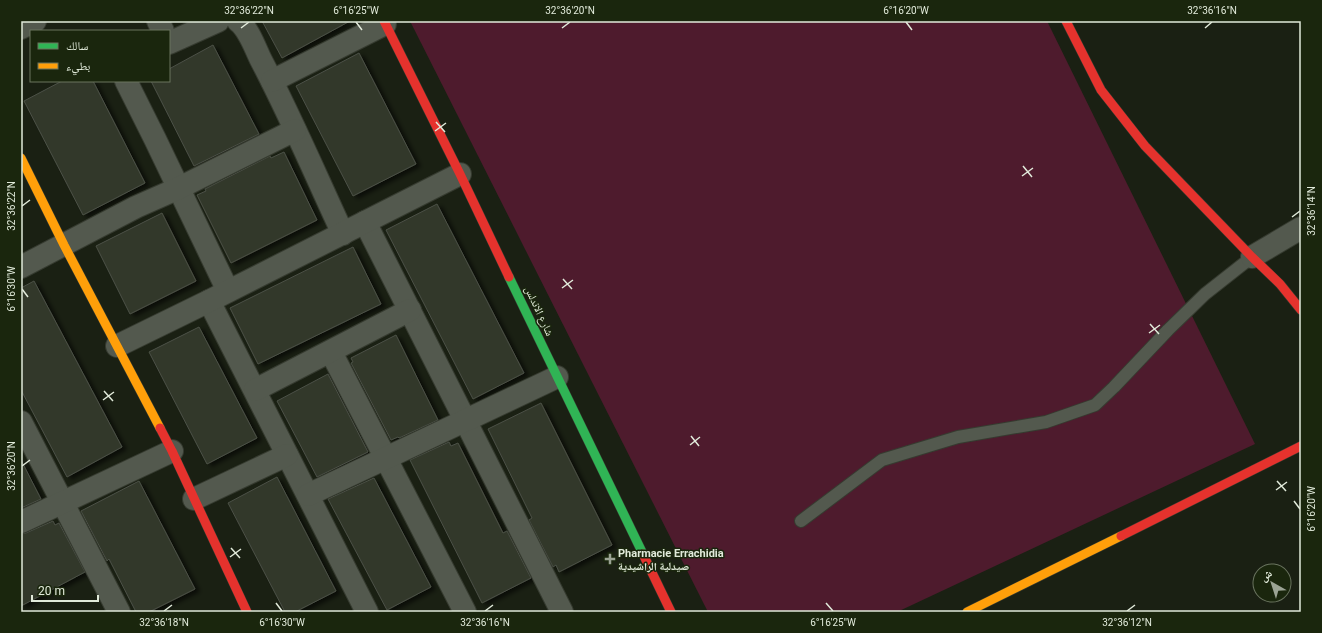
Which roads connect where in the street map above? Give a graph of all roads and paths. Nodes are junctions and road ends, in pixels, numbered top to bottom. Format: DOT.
graph roads {
  1 [pos="36,21"];
  2 [pos="158,21"];
  3 [pos="218,21"];
  4 [pos="238,21"];
  5 [pos="1066,21"];
  6 [pos="385,22"];
  7 [pos="21,28"];
  8 [pos="162,30"];
  9 [pos="170,43"];
  10 [pos="272,81"];
  11 [pos="126,82"];
  12 [pos="295,130"];
  13 [pos="21,158"];
  14 [pos="460,174"];
  15 [pos="179,188"];
  16 [pos="365,222"];
  17 [pos="1301,228"];
  18 [pos="343,234"];
  19 [pos="64,245"];
  20 [pos="1252,257"];
  21 [pos="21,266"];
  22 [pos="219,296"];
  23 [pos="410,310"];
  24 [pos="1301,310"];
  25 [pos="117,346"];
  26 [pos="331,352"];
  27 [pos="557,377"];
  28 [pos="255,390"];
  29 [pos="465,420"];
  30 [pos="21,423"];
  31 [pos="1301,446"];
  32 [pos="172,451"];
  33 [pos="288,455"];
  34 [pos="386,458"];
  35 [pos="308,495"];
  36 [pos="194,499"];
  37 [pos="62,502"];
  38 [pos="801,521"];
  39 [pos="21,522"];
  40 [pos="119,612"];
  41 [pos="246,612"];
  42 [pos="367,612"];
  43 [pos="465,612"];
  44 [pos="562,612"];
  45 [pos="671,612"];
  46 [pos="967,612"];
  1 -- 7 [label="street"];
  2 -- 8 [label="street"];
  3 -- 9 [label="street"];
  4 -- 10 [label="street"];
  5 -- 20 [label="street"];
  6 -- 10 [label="street"];
  6 -- 14 [label="street, شارع الاندلس"];
  10 -- 12 [label="street"];
  11 -- 15 [label="street"];
  12 -- 15 [label="street"];
  12 -- 18 [label="street"];
  13 -- 19 [label="street"];
  14 -- 16 [label="street"];
  14 -- 27 [label="street, شارع الاندلس"];
  15 -- 19 [label="street"];
  15 -- 22 [label="street"];
  16 -- 18 [label="street"];
  16 -- 23 [label="street"];
  17 -- 20 [label="street"];
  18 -- 22 [label="street"];
  19 -- 21 [label="street"];
  19 -- 25 [label="street"];
  20 -- 24 [label="street"];
  20 -- 38 [label="lane"];
  22 -- 25 [label="street"];
  22 -- 28 [label="street"];
  23 -- 26 [label="street"];
  23 -- 29 [label="street"];
  25 -- 32 [label="street"];
  26 -- 28 [label="street"];
  26 -- 34 [label="street"];
  27 -- 29 [label="street"];
  27 -- 45 [label="street, شارع الاندلس"];
  28 -- 33 [label="street"];
  29 -- 34 [label="street"];
  29 -- 44 [label="street"];
  30 -- 37 [label="street"];
  31 -- 46 [label="street"];
  32 -- 36 [label="street"];
  32 -- 37 [label="street"];
  33 -- 35 [label="street"];
  33 -- 36 [label="street"];
  34 -- 35 [label="street"];
  34 -- 43 [label="street"];
  35 -- 42 [label="street"];
  36 -- 41 [label="street"];
  37 -- 39 [label="street"];
  37 -- 40 [label="street"];
}
